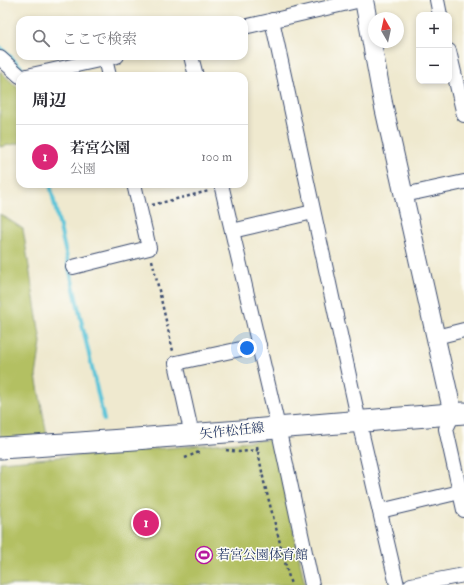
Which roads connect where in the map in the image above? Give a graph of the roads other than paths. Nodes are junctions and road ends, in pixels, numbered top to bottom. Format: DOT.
graph roads {
  1 [pos="361,0"];
  2 [pos="364,0"];
  3 [pos="437,0"];
  4 [pos="439,12"];
  5 [pos="272,20"];
  6 [pos="248,26"];
  7 [pos="0,58"];
  8 [pos="98,60"];
  9 [pos="111,60"];
  10 [pos="193,60"];
  11 [pos="452,64"];
  12 [pos="16,72"];
  13 [pos="45,72"];
  14 [pos="109,72"];
  15 [pos="195,72"];
  16 [pos="464,114"];
  17 [pos="464,182"];
  18 [pos="135,188"];
  19 [pos="222,188"];
  20 [pos="404,195"];
  21 [pos="313,212"];
  22 [pos="232,230"];
  23 [pos="73,267"];
  24 [pos="464,330"];
  25 [pos="436,337"];
  26 [pos="259,345"];
  27 [pos="459,413"];
  28 [pos="359,422"];
  29 [pos="278,427"];
  30 [pos="196,443"];
  31 [pos="0,448"];
  32 [pos="460,492"];
  33 [pos="464,510"];
  34 [pos="380,511"];
  35 [pos="464,575"];
  36 [pos="312,585"];
  37 [pos="397,585"];
  38 [pos="411,585"];
  1 -- 5 [label="street"];
  2 -- 20 [label="street"];
  3 -- 4 [label="street"];
  5 -- 6 [label="street"];
  5 -- 21 [label="street"];
  7 -- 12 [label="street"];
  8 -- 13 [label="street"];
  9 -- 14 [label="street"];
  10 -- 15 [label="street"];
  11 -- 16 [label="street"];
  17 -- 20 [label="street"];
  18 -- 23 [label="street"];
  19 -- 22 [label="street"];
  20 -- 25 [label="street"];
  21 -- 22 [label="street"];
  21 -- 28 [label="street"];
  22 -- 26 [label="street"];
  24 -- 25 [label="street"];
  25 -- 27 [label="street"];
  26 -- 29 [label="street"];
  26 -- 30 [label="street"];
  27 -- 28 [label="main road, 矢作松任線"];
  27 -- 32 [label="street"];
  28 -- 29 [label="main road, 矢作松任線"];
  28 -- 34 [label="street"];
  29 -- 30 [label="main road, 矢作松任線"];
  29 -- 36 [label="street"];
  30 -- 31 [label="main road, 矢作松任線"];
  32 -- 33 [label="street"];
  32 -- 34 [label="street"];
  34 -- 37 [label="street"];
  35 -- 38 [label="street"];
}
